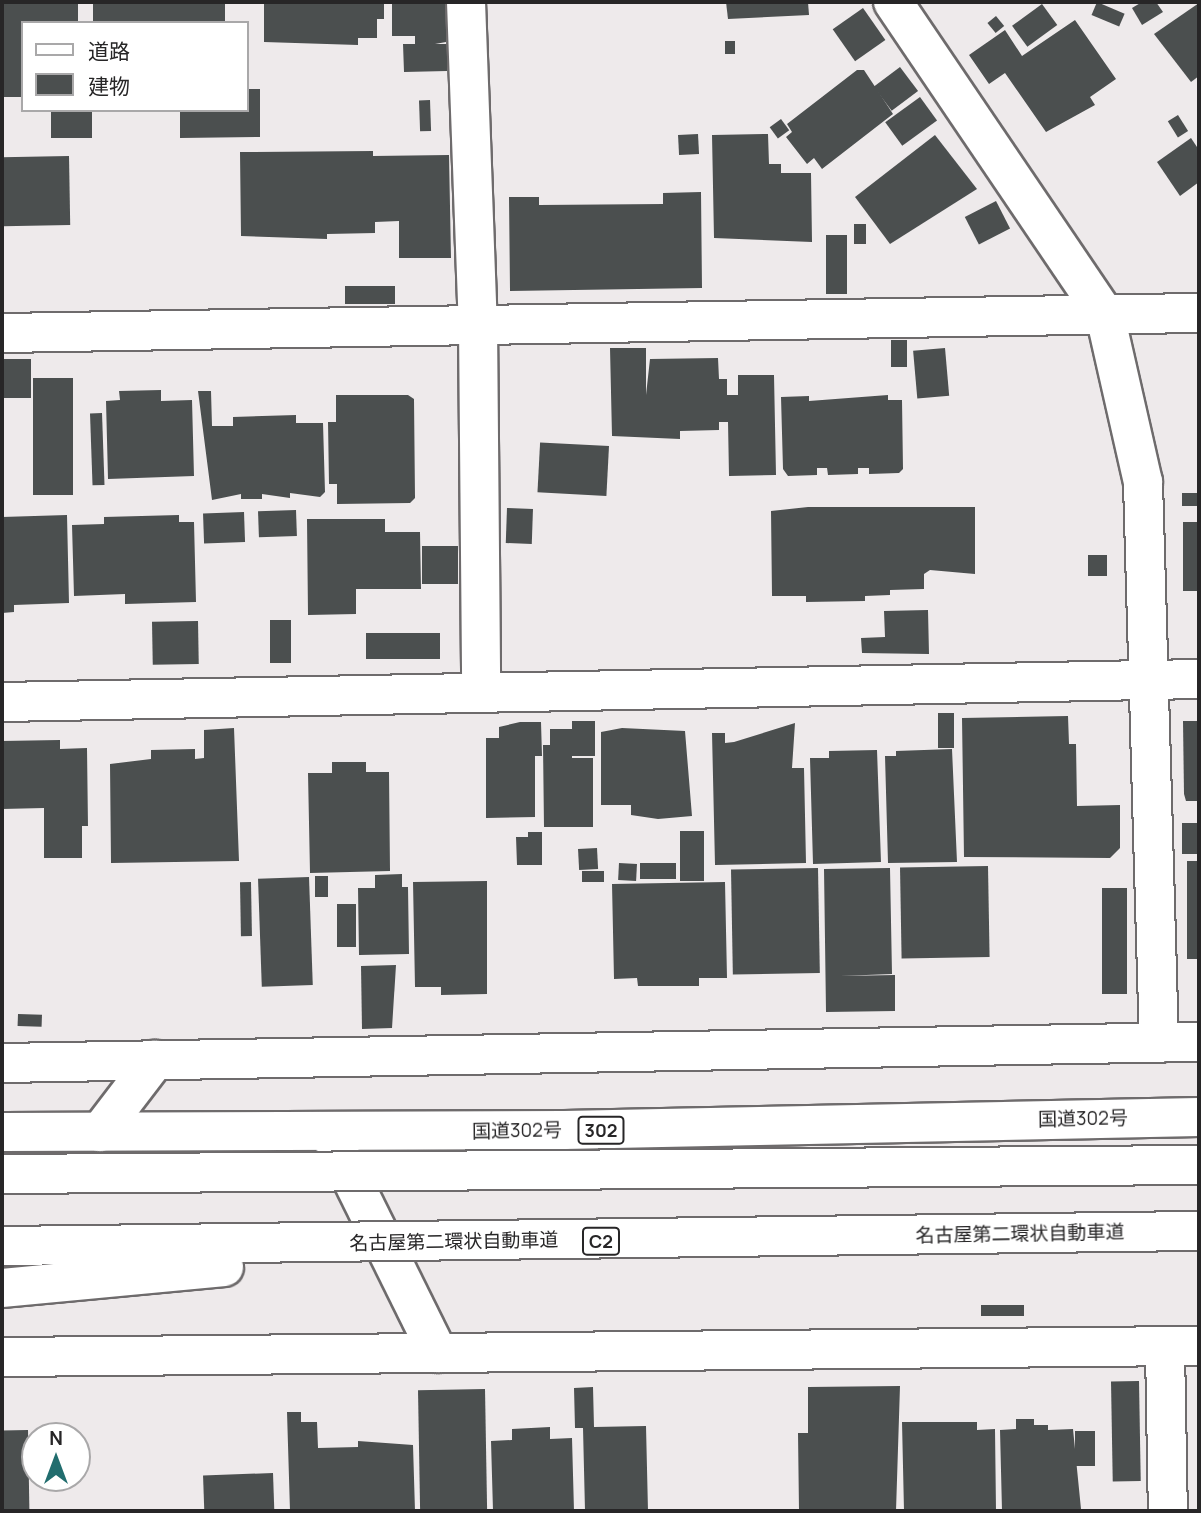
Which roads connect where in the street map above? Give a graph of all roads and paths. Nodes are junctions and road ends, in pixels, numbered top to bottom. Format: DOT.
graph roads {
  1 [pos="466,2"];
  2 [pos="893,2"];
  3 [pos="1199,313"];
  4 [pos="1105,315"];
  5 [pos="478,324"];
  6 [pos="2,333"];
  7 [pos="1199,679"];
  8 [pos="1151,680"];
  9 [pos="481,690"];
  10 [pos="2,702"];
  11 [pos="1199,1042"];
  12 [pos="1159,1043"];
  13 [pos="155,1060"];
  14 [pos="2,1063"];
  15 [pos="1199,1117"];
  16 [pos="2,1132"];
  17 [pos="100,1132"];
  18 [pos="329,1133"];
  19 [pos="2,1151"];
  20 [pos="1199,1166"];
  21 [pos="2,1174"];
  22 [pos="476,1175"];
  23 [pos="1199,1231"];
  24 [pos="477,1243"];
  25 [pos="2,1246"];
  26 [pos="2,1288"];
  27 [pos="1182,1346"];
  28 [pos="438,1353"];
  29 [pos="2,1357"];
  30 [pos="1168,1511"];
  1 -- 5 [label="main road"];
  2 -- 4 [label="main road"];
  3 -- 4 [label="main road"];
  4 -- 5 [label="main road"];
  4 -- 8 [label="main road"];
  5 -- 6 [label="main road"];
  5 -- 9 [label="main road"];
  7 -- 8 [label="main road"];
  8 -- 9 [label="main road"];
  8 -- 12 [label="main road"];
  9 -- 10 [label="main road"];
  11 -- 12 [label="main road"];
  12 -- 13 [label="main road"];
  13 -- 14 [label="main road"];
  13 -- 17 [label="main road"];
  15 -- 18 [label="main road, 国道302号 / 302"];
  16 -- 17 [label="main road, 国道302号 / 302"];
  17 -- 18 [label="main road, 国道302号 / 302"];
  18 -- 28 [label="main road"];
  19 -- 22 [label="main road, bridge"];
  20 -- 22 [label="main road, bridge"];
  21 -- 22 [label="main road, bridge"];
  23 -- 24 [label="main road, 名古屋第二環状自動車道 / C2, bridge"];
  24 -- 25 [label="main road, 名古屋第二環状自動車道 / C2, bridge"];
  24 -- 26 [label="main road, bridge"];
  27 -- 28 [label="main road"];
  27 -- 30 [label="main road"];
  28 -- 29 [label="main road"];
}
